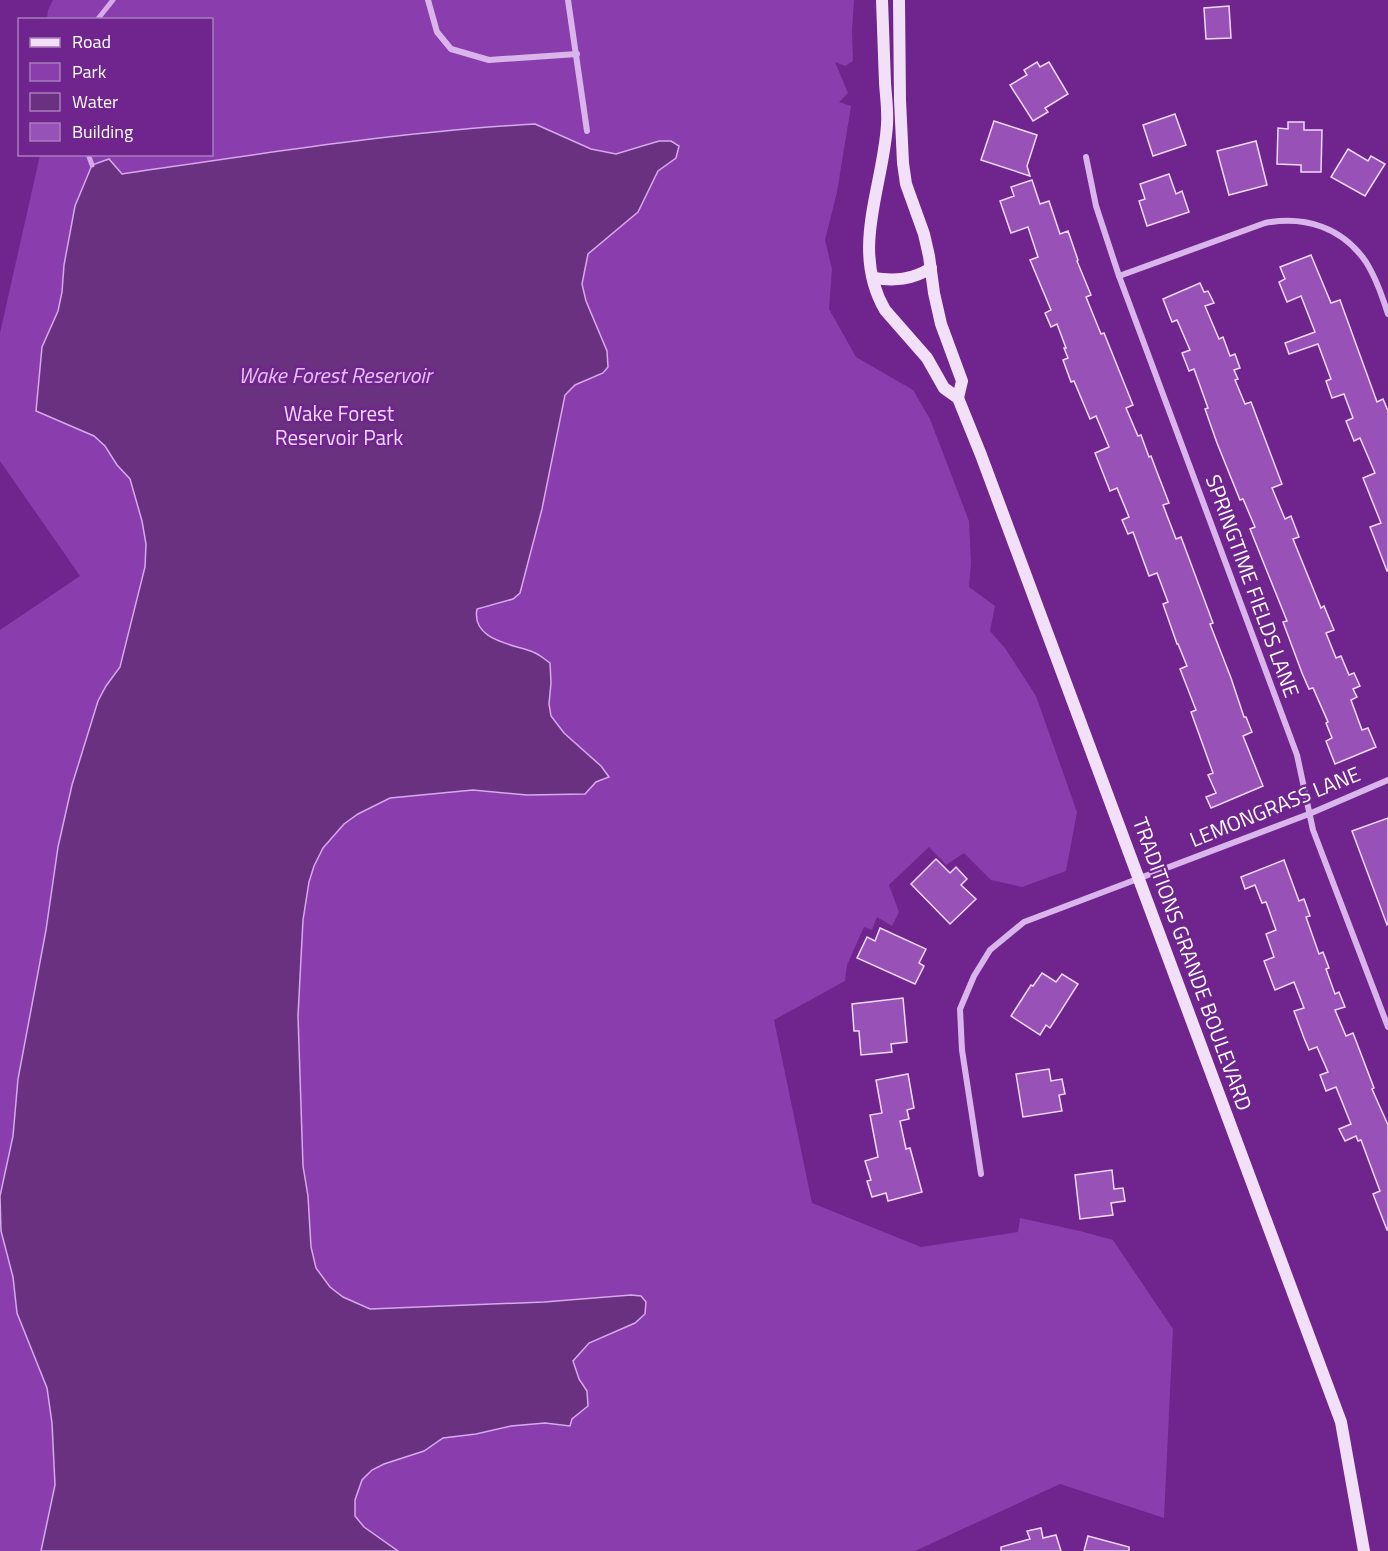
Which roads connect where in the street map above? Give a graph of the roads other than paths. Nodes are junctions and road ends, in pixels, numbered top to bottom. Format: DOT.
graph roads {
  1 [pos="428,0"];
  2 [pos="568,0"];
  3 [pos="882,0"];
  4 [pos="899,0"];
  5 [pos="577,54"];
  6 [pos="587,130"];
  7 [pos="1086,157"];
  8 [pos="931,268"];
  9 [pos="1119,276"];
  10 [pos="873,278"];
  11 [pos="1388,314"];
  12 [pos="958,398"];
  13 [pos="1388,780"];
  14 [pos="1309,814"];
  15 [pos="1140,878"];
  16 [pos="1388,1027"];
  17 [pos="981,1174"];
  18 [pos="1364,1551"];
  1 -- 5 [label="street"];
  2 -- 5 [label="street"];
  3 -- 10 [label="main road, TRADITIONS GRANDE BOULEVARD"];
  4 -- 8 [label="main road, TRADITIONS GRANDE BOULEVARD"];
  5 -- 6 [label="street"];
  7 -- 9 [label="street, SPRINGTIME FIELDS LANE"];
  8 -- 10 [label="main road"];
  8 -- 12 [label="main road, TRADITIONS GRANDE BOULEVARD"];
  9 -- 11 [label="street"];
  9 -- 14 [label="street, SPRINGTIME FIELDS LANE"];
  10 -- 12 [label="main road, TRADITIONS GRANDE BOULEVARD"];
  12 -- 15 [label="main road, TRADITIONS GRANDE BOULEVARD"];
  13 -- 14 [label="street, LEMONGRASS LANE"];
  14 -- 15 [label="street, LEMONGRASS LANE"];
  14 -- 16 [label="street, SPRINGTIME FIELDS LANE"];
  15 -- 17 [label="street, LEMONGRASS LANE"];
  15 -- 18 [label="main road, TRADITIONS GRANDE BOULEVARD"];
}
